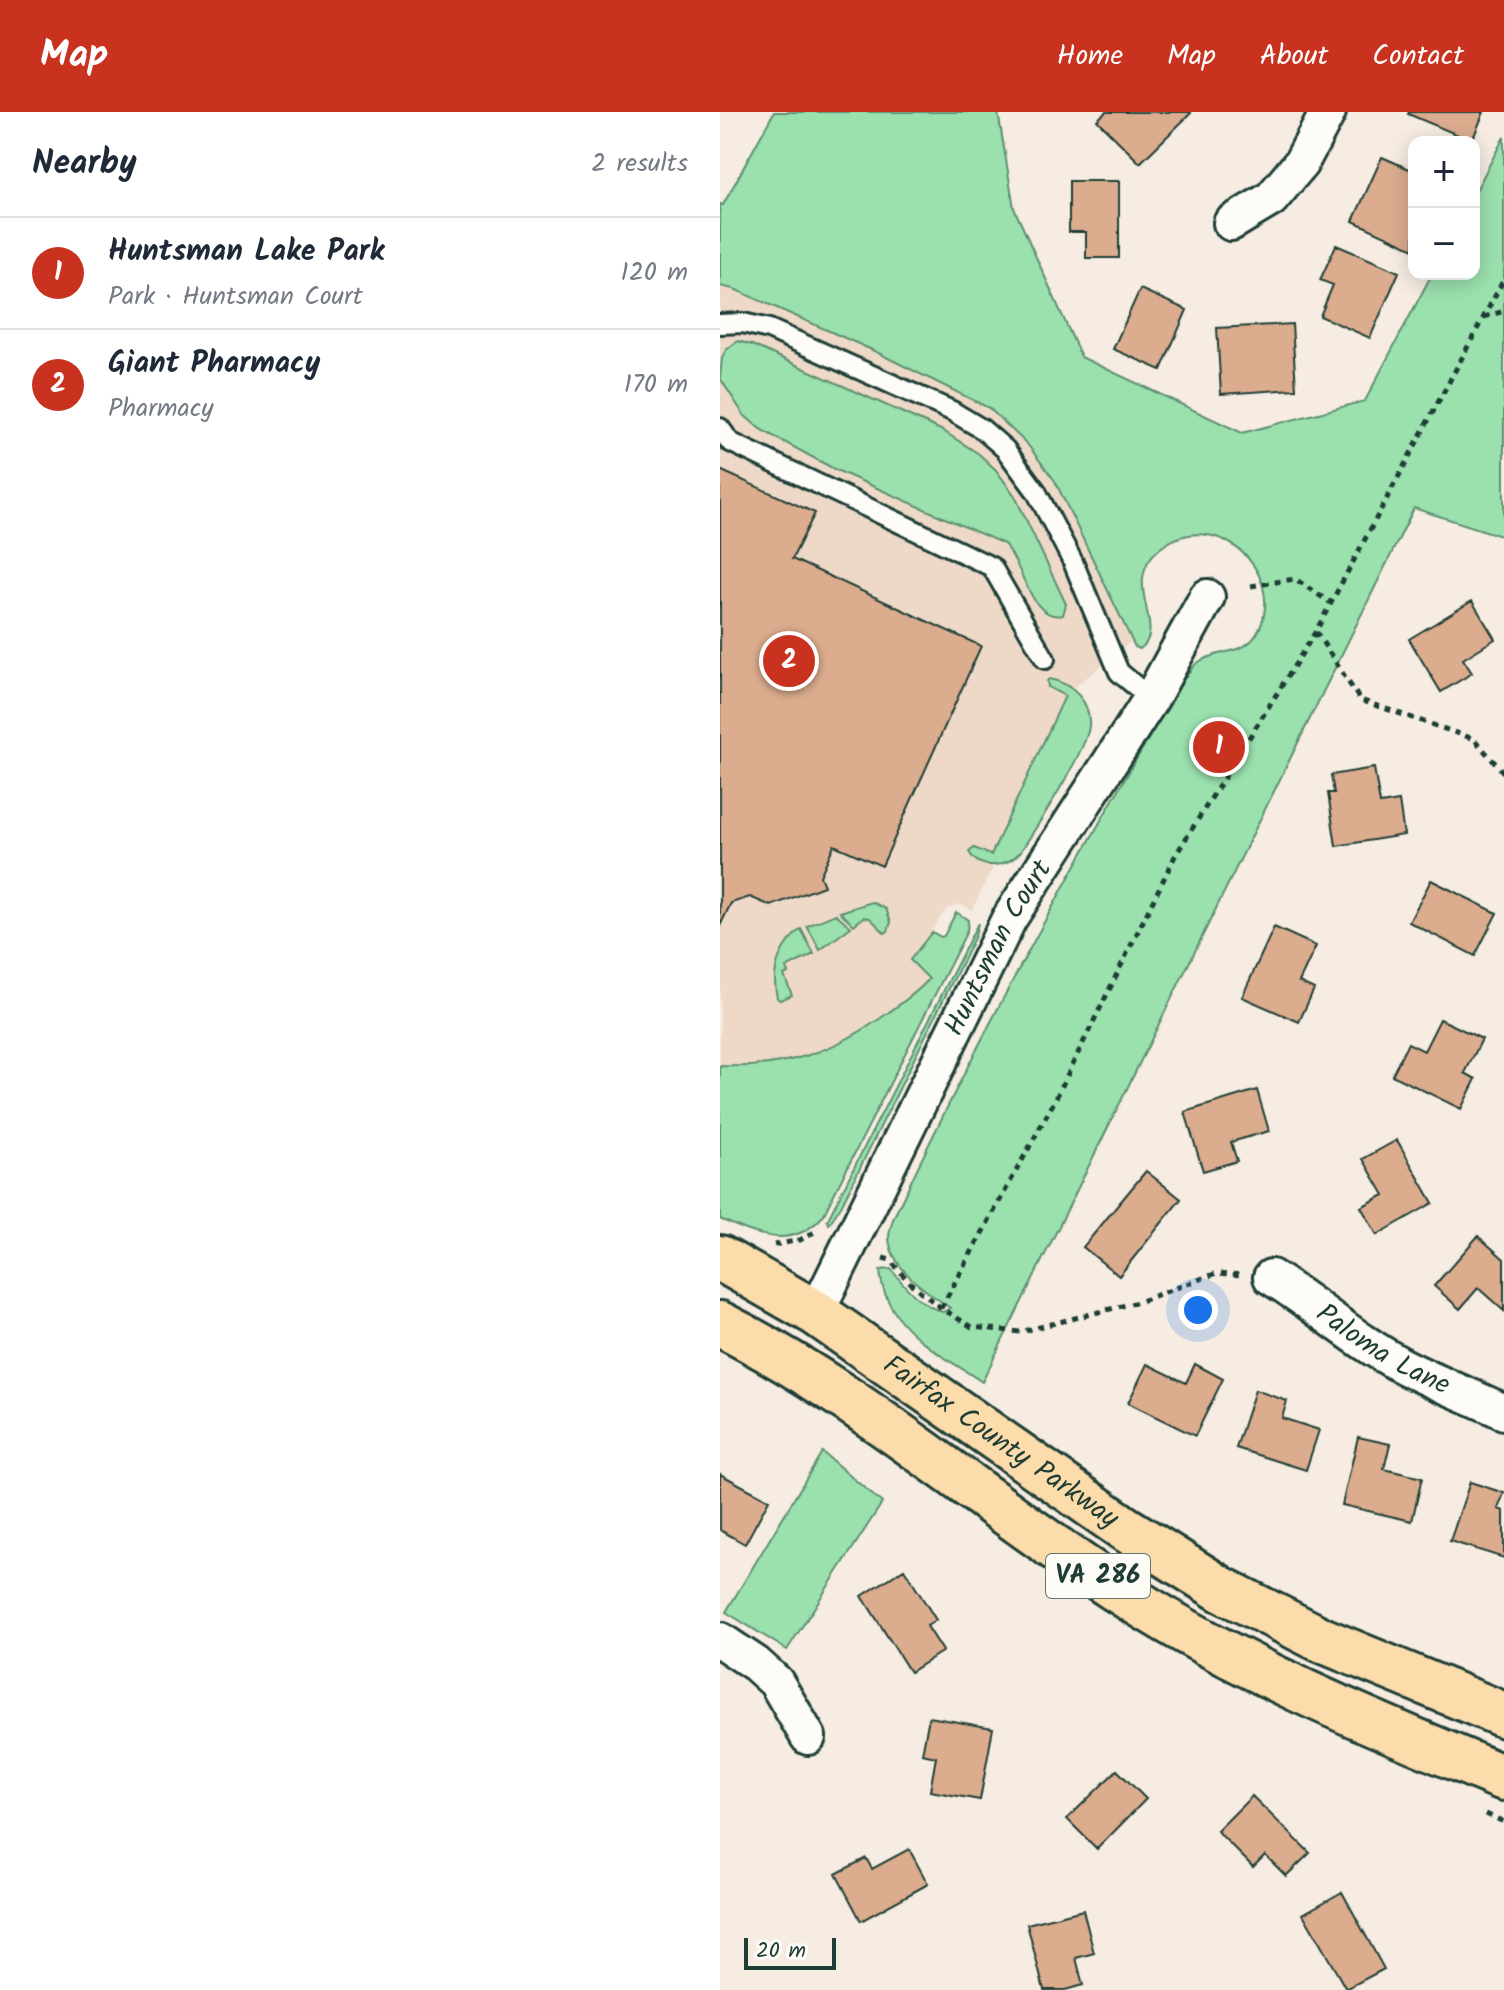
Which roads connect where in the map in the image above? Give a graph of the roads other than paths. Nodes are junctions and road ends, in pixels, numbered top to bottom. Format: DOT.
graph roads {
  1 [pos="1328,112"];
  2 [pos="1231,223"];
  3 [pos="720,324"];
  4 [pos="720,428"];
  5 [pos="1207,597"];
  6 [pos="1045,659"];
  7 [pos="1151,699"];
  8 [pos="720,1258"];
  9 [pos="1271,1277"];
  10 [pos="816,1313"];
  11 [pos="720,1324"];
  12 [pos="1504,1412"];
  13 [pos="720,1640"];
  14 [pos="1504,1715"];
  15 [pos="808,1737"];
  16 [pos="1504,1778"];
  1 -- 2 [label="street"];
  3 -- 7 [label="lane"];
  4 -- 6 [label="lane"];
  5 -- 7 [label="street, Huntsman Court"];
  7 -- 10 [label="street, Huntsman Court"];
  8 -- 10 [label="highway, Fairfax County Parkway / VA 286"];
  9 -- 12 [label="street, Paloma Lane"];
  10 -- 14 [label="highway, Fairfax County Parkway / VA 286"];
  11 -- 16 [label="highway, Fairfax County Parkway / VA 286"];
  13 -- 15 [label="street"];
}
